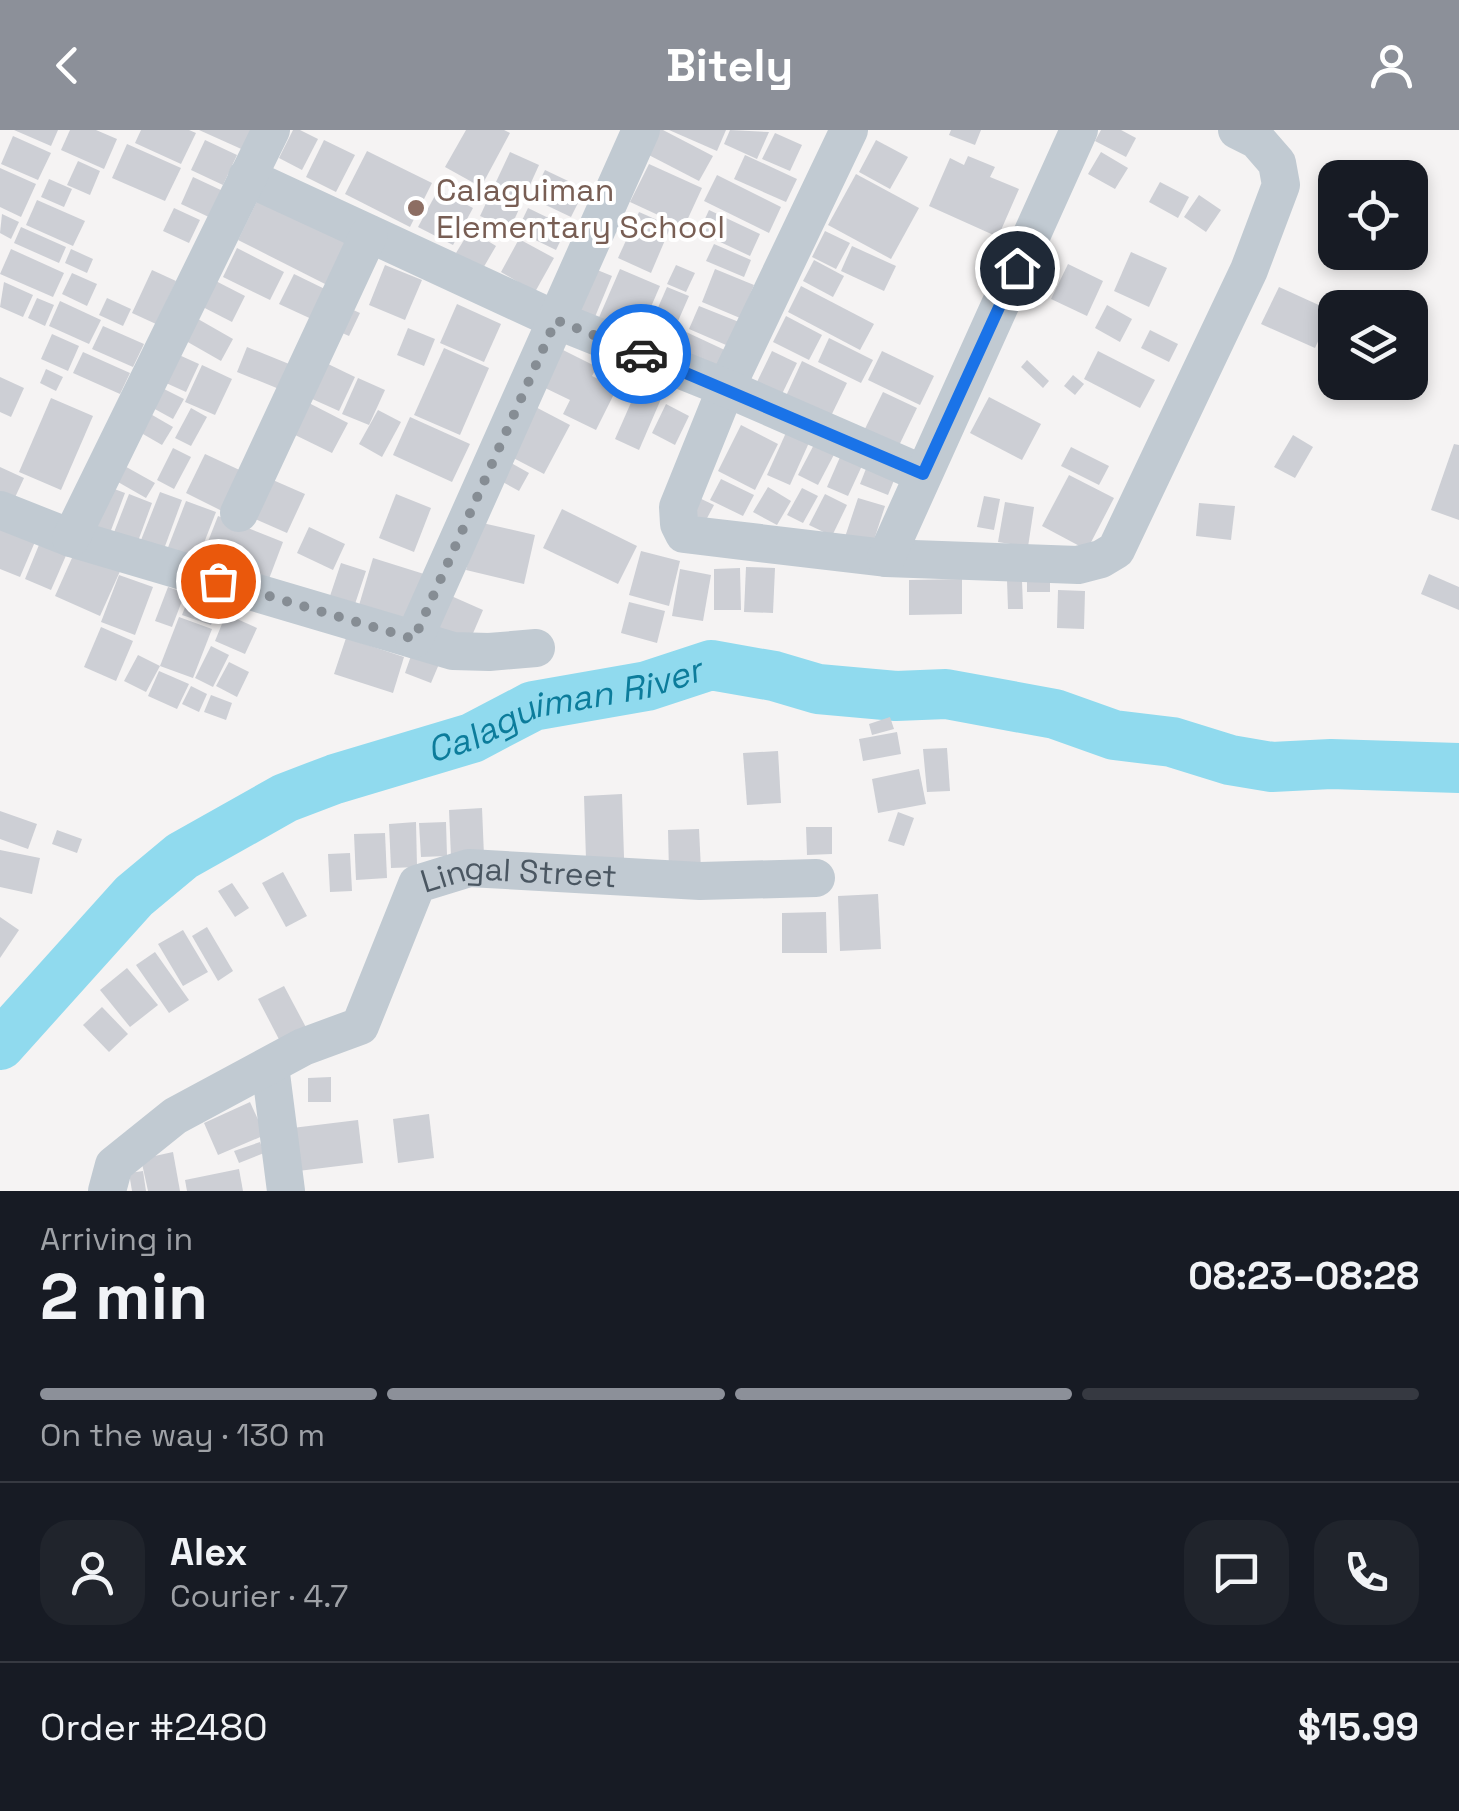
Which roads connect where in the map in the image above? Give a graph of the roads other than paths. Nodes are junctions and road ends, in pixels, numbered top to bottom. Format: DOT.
graph roads {
  1 [pos="271,130"];
  2 [pos="641,130"];
  3 [pos="849,130"];
  4 [pos="1079,130"];
  5 [pos="1247,135"];
  6 [pos="247,177"];
  7 [pos="368,234"];
  8 [pos="556,320"];
  9 [pos="726,388"];
  10 [pos="923,474"];
  11 [pos="0,510"];
  12 [pos="239,512"];
  13 [pos="71,538"];
  14 [pos="886,558"];
  15 [pos="414,639"];
  16 [pos="536,648"];
  17 [pos="816,878"];
  18 [pos="270,1066"];
  19 [pos="107,1191"];
  20 [pos="286,1191"];
  1 -- 6 [label="street"];
  2 -- 8 [label="street"];
  3 -- 9 [label="street"];
  4 -- 10 [label="street"];
  5 -- 14 [label="street"];
  6 -- 7 [label="street"];
  6 -- 13 [label="street"];
  7 -- 8 [label="street"];
  7 -- 12 [label="street"];
  8 -- 9 [label="street"];
  8 -- 15 [label="street"];
  9 -- 10 [label="street"];
  9 -- 14 [label="street"];
  10 -- 14 [label="street"];
  11 -- 13 [label="street"];
  13 -- 15 [label="street"];
  15 -- 16 [label="street"];
  17 -- 18 [label="street, Lingal Street"];
  18 -- 19 [label="street"];
  18 -- 20 [label="street"];
}
